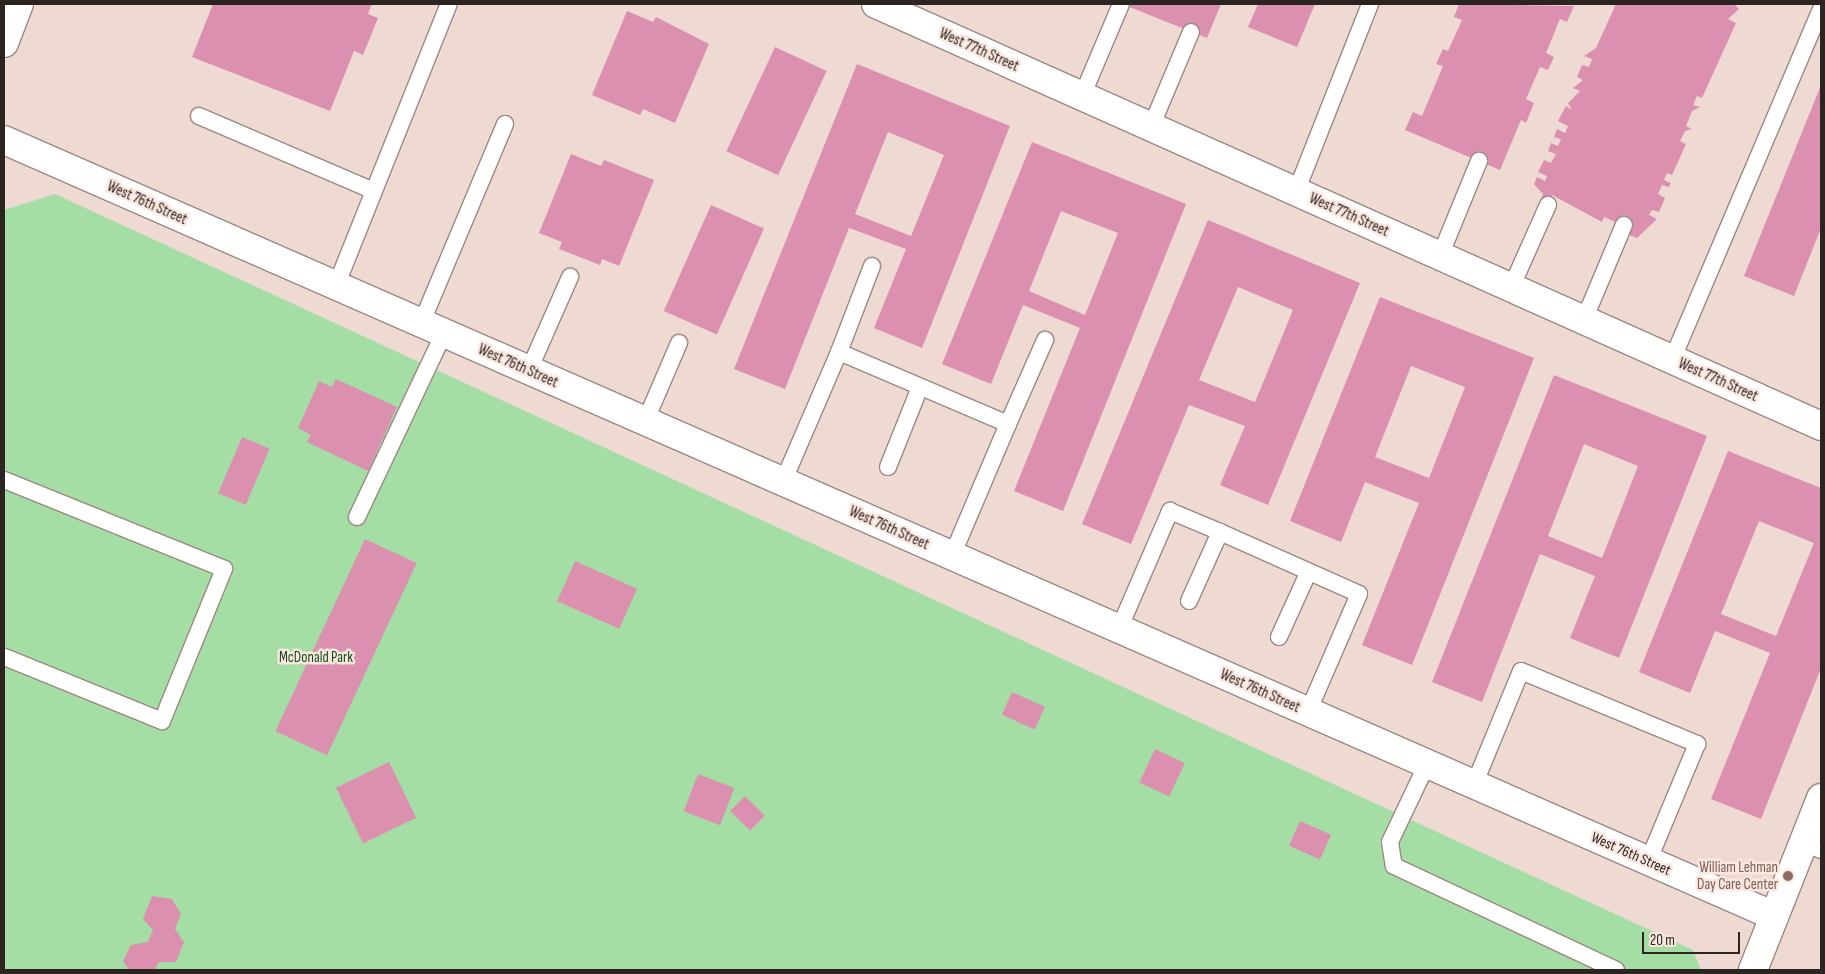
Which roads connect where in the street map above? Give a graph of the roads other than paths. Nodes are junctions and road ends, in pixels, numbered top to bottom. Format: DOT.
graph roads {
  1 [pos="19,4"];
  2 [pos="448,4"];
  3 [pos="876,4"];
  4 [pos="1121,4"];
  5 [pos="1370,4"];
  6 [pos="1821,9"];
  7 [pos="1191,32"];
  8 [pos="4,43"];
  9 [pos="1082,96"];
  10 [pos="199,116"];
  11 [pos="505,124"];
  12 [pos="1151,127"];
  13 [pos="4,140"];
  14 [pos="1479,161"];
  15 [pos="374,191"];
  16 [pos="1296,192"];
  17 [pos="1548,205"];
  18 [pos="1624,225"];
  19 [pos="1440,256"];
  20 [pos="872,266"];
  21 [pos="570,277"];
  22 [pos="336,286"];
  23 [pos="1510,288"];
  24 [pos="1584,320"];
  25 [pos="432,328"];
  26 [pos="1045,340"];
  27 [pos="679,343"];
  28 [pos="839,352"];
  29 [pos="1672,360"];
  30 [pos="529,370"];
  31 [pos="920,387"];
  32 [pos="646,422"];
  33 [pos="1008,424"];
  34 [pos="1821,426"];
  35 [pos="888,467"];
  36 [pos="4,480"];
  37 [pos="783,482"];
  38 [pos="357,517"];
  39 [pos="1220,532"];
  40 [pos="952,556"];
  41 [pos="1308,572"];
  42 [pos="1189,601"];
  43 [pos="1119,629"];
  44 [pos="1279,637"];
  45 [pos="4,658"];
  46 [pos="1308,712"];
  47 [pos="1427,764"];
  48 [pos="1474,784"];
  49 [pos="1821,798"];
  50 [pos="1812,846"];
  51 [pos="1648,862"];
  52 [pos="1774,916"];
  53 [pos="1616,970"];
  54 [pos="1754,970"];
  1 -- 8 [label="street"];
  2 -- 15 [label="lane"];
  3 -- 9 [label="street, West 77th Street"];
  4 -- 9 [label="lane"];
  5 -- 16 [label="lane"];
  6 -- 29 [label="lane"];
  7 -- 12 [label="lane"];
  9 -- 12 [label="street, West 77th Street"];
  10 -- 15 [label="lane"];
  11 -- 25 [label="lane"];
  12 -- 16 [label="street, West 77th Street"];
  13 -- 22 [label="street, West 76th Street"];
  14 -- 19 [label="lane"];
  15 -- 22 [label="lane"];
  16 -- 19 [label="street, West 77th Street"];
  17 -- 23 [label="lane"];
  18 -- 24 [label="lane"];
  19 -- 23 [label="street, West 77th Street"];
  20 -- 28 [label="lane"];
  21 -- 30 [label="lane"];
  22 -- 25 [label="street, West 76th Street"];
  23 -- 24 [label="street, West 77th Street"];
  24 -- 29 [label="street, West 77th Street"];
  25 -- 30 [label="street, West 76th Street"];
  25 -- 38 [label="lane"];
  26 -- 33 [label="lane"];
  27 -- 32 [label="lane"];
  28 -- 31 [label="lane"];
  28 -- 37 [label="lane"];
  29 -- 34 [label="street, West 77th Street"];
  30 -- 32 [label="street, West 76th Street"];
  31 -- 33 [label="lane"];
  31 -- 35 [label="lane"];
  32 -- 37 [label="street, West 76th Street"];
  33 -- 40 [label="lane"];
  36 -- 45 [label="lane"];
  37 -- 40 [label="street, West 76th Street"];
  39 -- 41 [label="lane"];
  39 -- 42 [label="lane"];
  39 -- 43 [label="lane"];
  40 -- 43 [label="street, West 76th Street"];
  41 -- 44 [label="lane"];
  41 -- 46 [label="lane"];
  43 -- 46 [label="street, West 76th Street"];
  46 -- 47 [label="street, West 76th Street"];
  47 -- 48 [label="street, West 76th Street"];
  47 -- 53 [label="lane"];
  48 -- 51 [label="street, West 76th Street"];
  48 -- 51 [label="lane"];
  49 -- 50 [label="street"];
  50 -- 52 [label="street"];
  51 -- 52 [label="street, West 76th Street"];
  52 -- 54 [label="street"];
}
